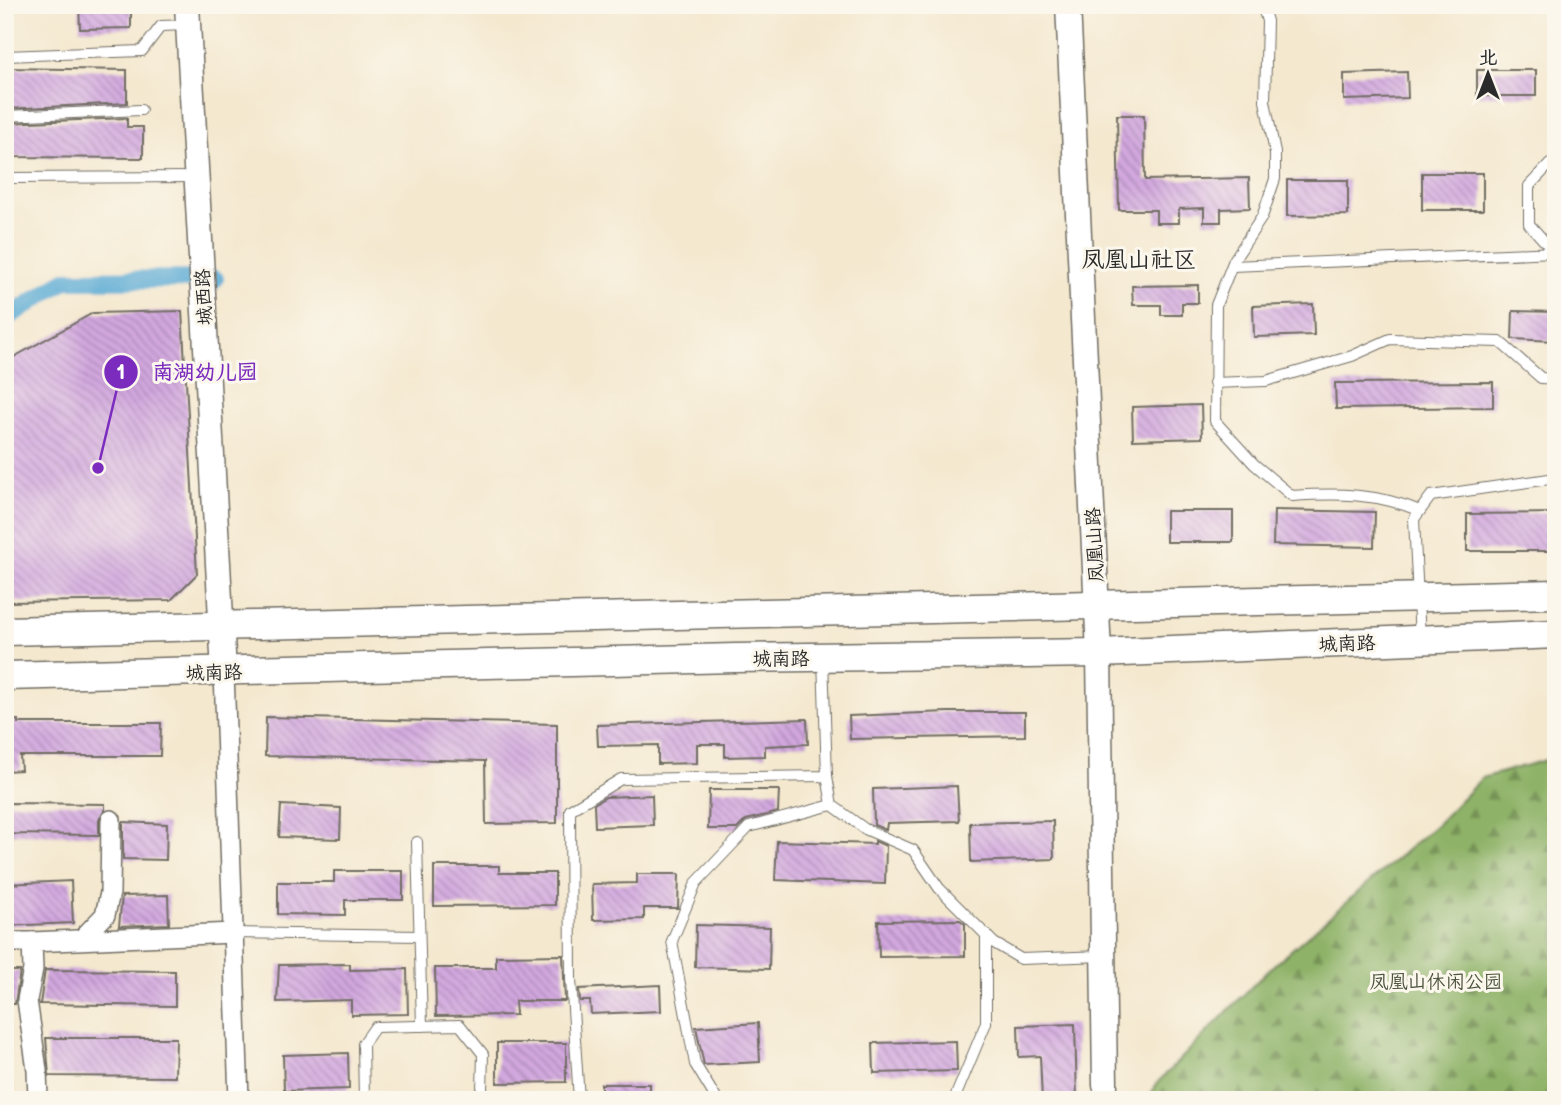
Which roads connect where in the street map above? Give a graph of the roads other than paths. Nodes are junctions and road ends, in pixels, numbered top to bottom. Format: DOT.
graph roads {
  1 [pos="1068,5"];
  2 [pos="1262,5"];
  3 [pos="187,15"];
  4 [pos="5,56"];
  5 [pos="141,110"];
  6 [pos="5,116"];
  7 [pos="1556,162"];
  8 [pos="196,177"];
  9 [pos="5,178"];
  10 [pos="1555,252"];
  11 [pos="1232,266"];
  12 [pos="1556,379"];
  13 [pos="1214,383"];
  14 [pos="1556,478"];
  15 [pos="1420,511"];
  16 [pos="1556,594"];
  17 [pos="1418,597"];
  18 [pos="1097,604"];
  19 [pos="221,626"];
  20 [pos="5,631"];
  21 [pos="1556,634"];
  22 [pos="1420,639"];
  23 [pos="1099,653"];
  24 [pos="823,657"];
  25 [pos="224,672"];
  26 [pos="5,676"];
  27 [pos="828,776"];
  28 [pos="832,805"];
  29 [pos="111,820"];
  30 [pos="417,842"];
  31 [pos="233,933"];
  32 [pos="985,934"];
  33 [pos="419,936"];
  34 [pos="82,939"];
  35 [pos="5,942"];
  36 [pos="32,942"];
  37 [pos="1103,956"];
  38 [pos="422,1026"];
  39 [pos="1105,1092"];
  40 [pos="38,1100"];
  41 [pos="239,1100"];
  42 [pos="363,1100"];
  43 [pos="474,1100"];
  44 [pos="579,1100"];
  45 [pos="717,1100"];
  46 [pos="954,1100"];
  1 -- 18 [label="street, 凤凰山路"];
  2 -- 11 [label="lane"];
  3 -- 4 [label="lane"];
  3 -- 8 [label="street, 城西路"];
  5 -- 6 [label="lane"];
  7 -- 10 [label="lane"];
  8 -- 9 [label="lane"];
  8 -- 19 [label="street, 城西路"];
  10 -- 11 [label="lane"];
  11 -- 13 [label="lane"];
  12 -- 13 [label="lane"];
  13 -- 15 [label="lane"];
  14 -- 15 [label="lane"];
  15 -- 17 [label="lane"];
  16 -- 17 [label="main road"];
  17 -- 18 [label="main road"];
  17 -- 22 [label="lane"];
  18 -- 19 [label="main road"];
  18 -- 23 [label="street, 凤凰山路"];
  19 -- 20 [label="main road"];
  19 -- 25 [label="street, 城西路"];
  21 -- 22 [label="main road, 城南路"];
  22 -- 23 [label="main road, 城南路"];
  23 -- 24 [label="main road, 城南路"];
  23 -- 37 [label="street, 凤凰山路"];
  24 -- 25 [label="main road, 城南路"];
  24 -- 27 [label="lane"];
  25 -- 26 [label="main road, 城南路"];
  25 -- 31 [label="street"];
  27 -- 28 [label="lane"];
  27 -- 44 [label="lane"];
  28 -- 32 [label="lane"];
  28 -- 45 [label="lane"];
  29 -- 34 [label="street"];
  30 -- 33 [label="lane"];
  31 -- 33 [label="lane"];
  31 -- 34 [label="street"];
  31 -- 41 [label="street"];
  32 -- 37 [label="lane"];
  32 -- 46 [label="lane"];
  33 -- 38 [label="lane"];
  34 -- 36 [label="street"];
  35 -- 36 [label="street"];
  36 -- 40 [label="street"];
  37 -- 39 [label="street, 凤凰山路"];
  38 -- 42 [label="lane"];
  38 -- 43 [label="lane"];
}
